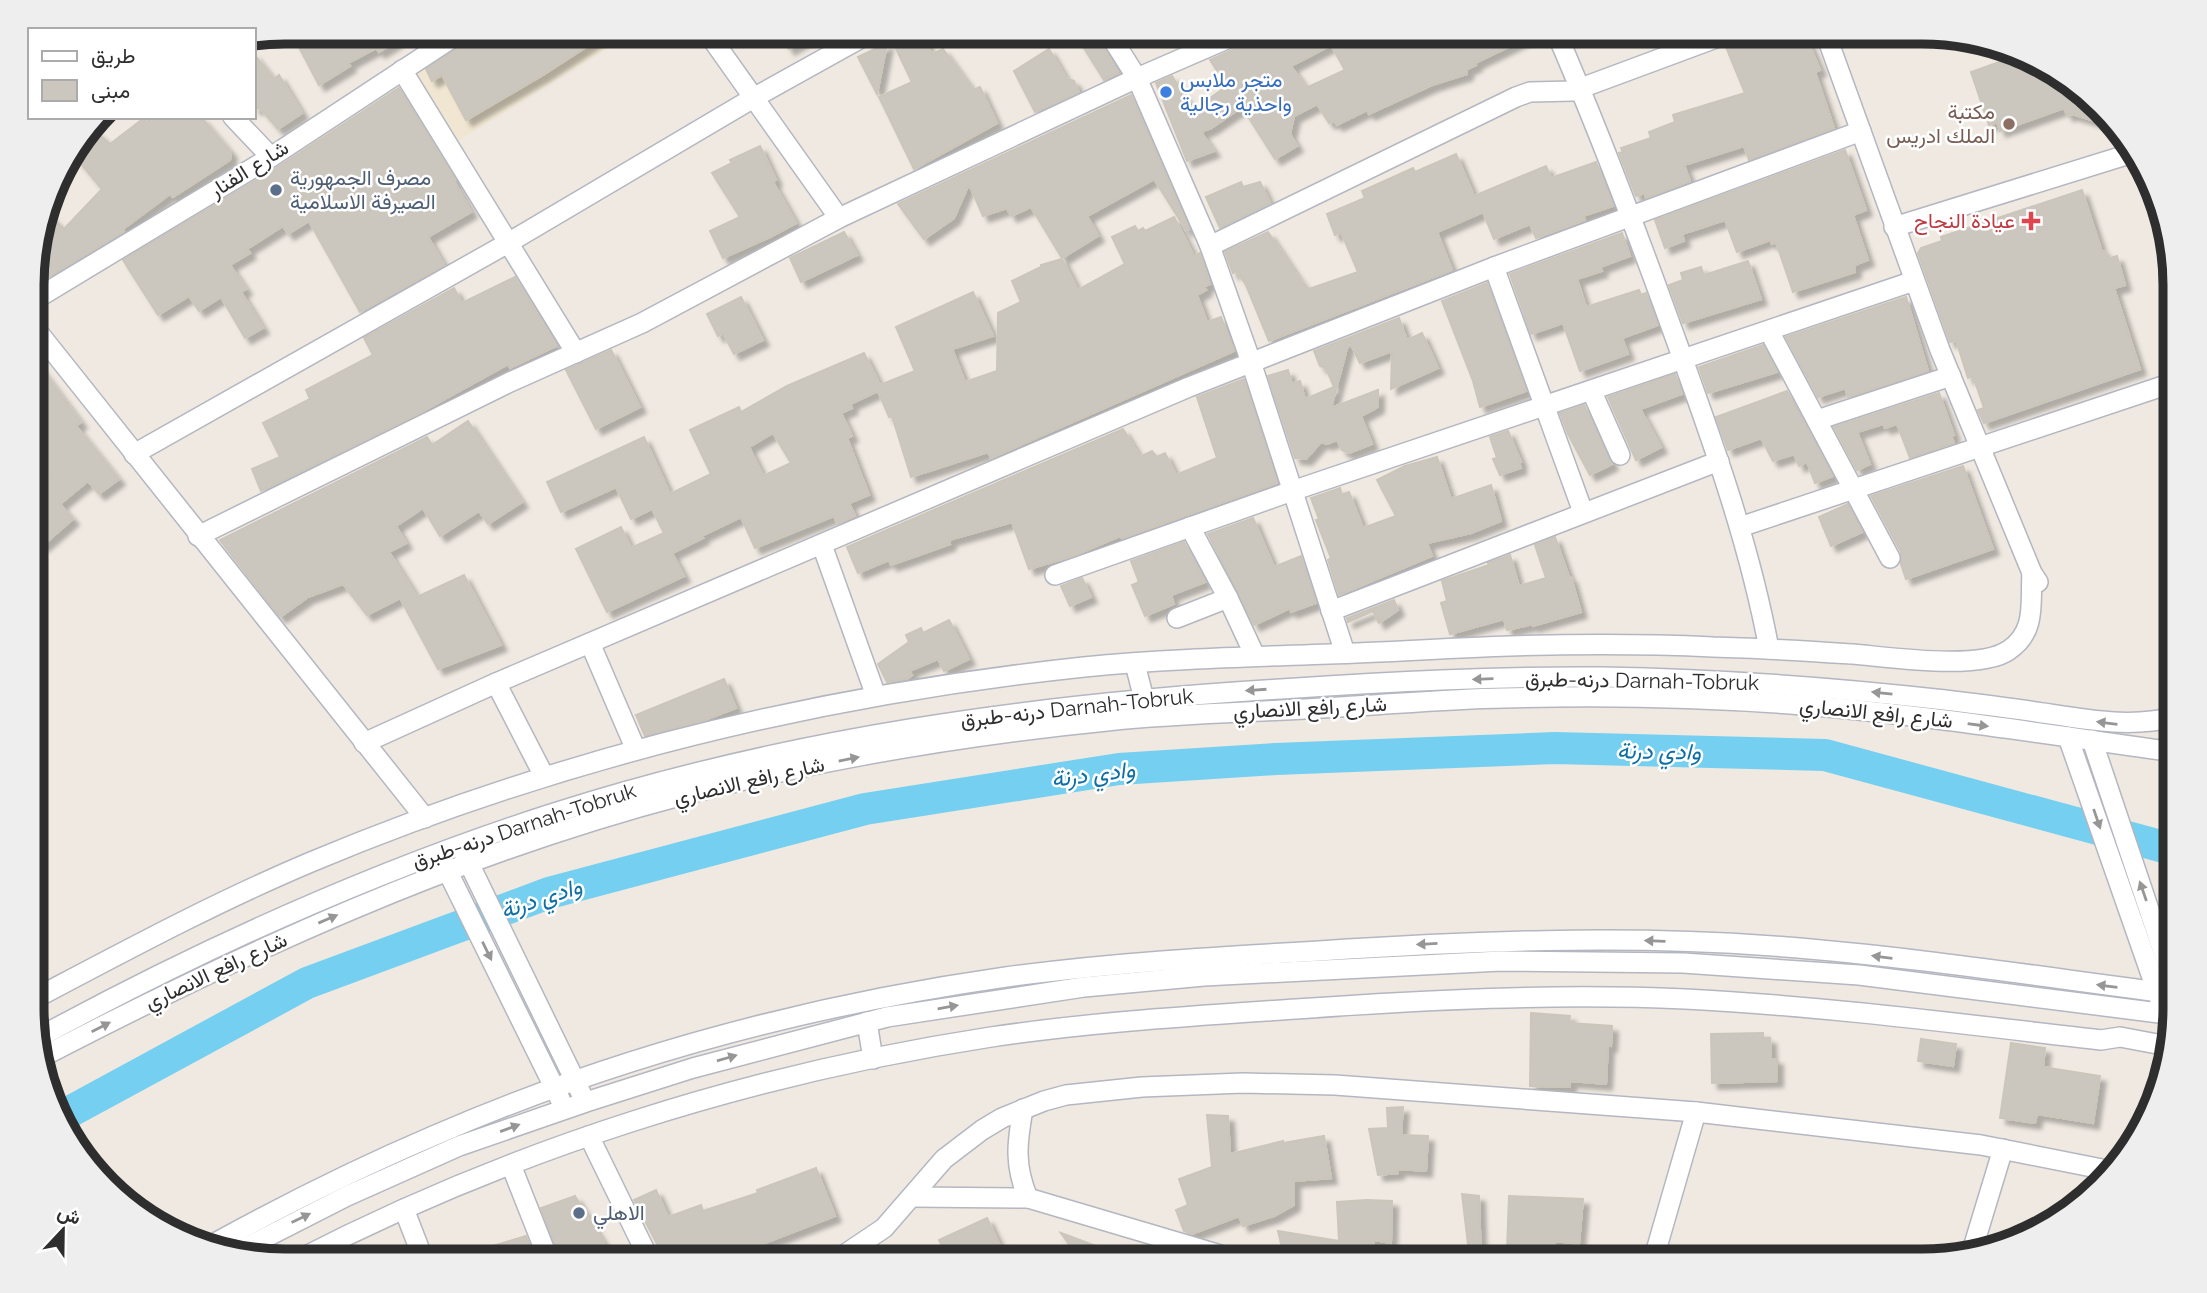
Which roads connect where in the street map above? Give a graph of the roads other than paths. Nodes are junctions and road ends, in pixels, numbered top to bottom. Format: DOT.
graph roads {
  1 [pos="442,44"];
  2 [pos="716,44"];
  3 [pos="850,44"];
  4 [pos="1116,44"];
  5 [pos="1215,44"];
  6 [pos="1561,44"];
  7 [pos="1700,44"];
  8 [pos="1829,44"];
  9 [pos="402,70"];
  10 [pos="1137,78"];
  11 [pos="1581,88"];
  12 [pos="755,97"];
  13 [pos="235,119"];
  14 [pos="1861,131"];
  15 [pos="2125,155"];
  16 [pos="271,157"];
  17 [pos="1632,216"];
  18 [pos="839,218"];
  19 [pos="1894,227"];
  20 [pos="508,243"];
  21 [pos="1210,246"];
  22 [pos="1494,267"];
  23 [pos="1914,281"];
  24 [pos="44,294"];
  25 [pos="1769,331"];
  26 [pos="44,340"];
  27 [pos="576,353"];
  28 [pos="1683,360"];
  29 [pos="1251,362"];
  30 [pos="1951,376"];
  31 [pos="2163,386"];
  32 [pos="1592,392"];
  33 [pos="1545,407"];
  34 [pos="1817,420"];
  35 [pos="1980,448"];
  36 [pos="134,454"];
  37 [pos="1620,455"];
  38 [pos="1719,461"];
  39 [pos="1854,490"];
  40 [pos="1292,491"];
  41 [pos="1583,512"];
  42 [pos="1190,527"];
  43 [pos="1740,527"];
  44 [pos="198,536"];
  45 [pos="822,545"];
  46 [pos="1890,558"];
  47 [pos="1055,575"];
  48 [pos="1228,598"];
  49 [pos="1331,611"];
  50 [pos="1177,618"];
  51 [pos="590,643"];
  52 [pos="1769,649"];
  53 [pos="1345,653"];
  54 [pos="1255,656"];
  55 [pos="1135,664"];
  56 [pos="496,683"];
  57 [pos="876,696"];
  58 [pos="1144,699"];
  59 [pos="2163,720"];
  60 [pos="364,743"];
  61 [pos="2071,746"];
  62 [pos="2094,749"];
  63 [pos="636,750"];
  64 [pos="2163,752"];
  65 [pos="544,776"];
  66 [pos="425,818"];
  67 [pos="460,845"];
  68 [pos="439,853"];
  69 [pos="469,864"];
  70 [pos="453,880"];
  71 [pos="2163,976"];
  72 [pos="2163,978"];
  73 [pos="2163,986"];
  74 [pos="44,994"];
  75 [pos="2163,1013"];
  76 [pos="867,1022"];
  77 [pos="46,1034"];
  78 [pos="2101,1040"];
  79 [pos="2160,1045"];
  80 [pos="49,1054"];
  81 [pos="2159,1055"];
  82 [pos="873,1059"];
  83 [pos="571,1072"];
  84 [pos="551,1079"];
  85 [pos="586,1102"];
  86 [pos="565,1109"];
  87 [pos="1023,1109"];
  88 [pos="1696,1112"];
  89 [pos="589,1136"];
  90 [pos="2003,1149"];
  91 [pos="511,1165"];
  92 [pos="2101,1169"];
  93 [pos="912,1197"];
  94 [pos="1028,1198"];
  95 [pos="404,1209"];
  96 [pos="220,1240"];
  97 [pos="1974,1243"];
  98 [pos="249,1246"];
  99 [pos="322,1249"];
  100 [pos="419,1249"];
  101 [pos="544,1249"];
  102 [pos="644,1249"];
  103 [pos="853,1249"];
  104 [pos="1200,1249"];
  105 [pos="1656,1249"];
  1 -- 9 [label="street, شارع الفنار"];
  2 -- 12 [label="street"];
  3 -- 12 [label="street"];
  4 -- 10 [label="street"];
  5 -- 10 [label="street"];
  6 -- 11 [label="street"];
  7 -- 11 [label="street"];
  8 -- 14 [label="street"];
  9 -- 16 [label="street, شارع الفنار"];
  9 -- 20 [label="street"];
  10 -- 18 [label="street"];
  10 -- 21 [label="street"];
  11 -- 17 [label="street"];
  11 -- 21 [label="street"];
  12 -- 18 [label="street"];
  12 -- 20 [label="street"];
  13 -- 16 [label="street"];
  14 -- 17 [label="street"];
  14 -- 19 [label="street"];
  15 -- 19 [label="street"];
  16 -- 24 [label="street, شارع الفنار"];
  17 -- 22 [label="street"];
  17 -- 28 [label="street"];
  18 -- 27 [label="street"];
  19 -- 23 [label="street"];
  20 -- 27 [label="street"];
  20 -- 36 [label="street"];
  21 -- 29 [label="street"];
  22 -- 29 [label="street"];
  22 -- 33 [label="street"];
  23 -- 25 [label="street"];
  23 -- 30 [label="street"];
  25 -- 28 [label="street"];
  25 -- 34 [label="street"];
  26 -- 36 [label="street"];
  27 -- 44 [label="street"];
  28 -- 32 [label="street"];
  28 -- 38 [label="street"];
  29 -- 40 [label="street"];
  29 -- 45 [label="street"];
  30 -- 34 [label="street"];
  30 -- 35 [label="street"];
  31 -- 35 [label="street"];
  32 -- 33 [label="street"];
  32 -- 37 [label="street"];
  33 -- 40 [label="street"];
  33 -- 41 [label="street"];
  34 -- 39 [label="street"];
  35 -- 39 [label="street"];
  35 -- 52 [label="street"];
  36 -- 44 [label="street"];
  38 -- 41 [label="street"];
  38 -- 43 [label="street"];
  39 -- 43 [label="street"];
  39 -- 46 [label="street"];
  40 -- 42 [label="street"];
  40 -- 49 [label="street"];
  41 -- 49 [label="street"];
  42 -- 47 [label="street"];
  42 -- 48 [label="street"];
  43 -- 52 [label="street"];
  44 -- 60 [label="street"];
  45 -- 51 [label="street"];
  45 -- 57 [label="street"];
  48 -- 50 [label="street"];
  48 -- 54 [label="street"];
  49 -- 53 [label="street"];
  51 -- 56 [label="street"];
  51 -- 63 [label="street"];
  52 -- 53 [label="street"];
  53 -- 54 [label="street"];
  54 -- 55 [label="street"];
  55 -- 57 [label="street"];
  55 -- 58 [label="street"];
  56 -- 60 [label="street"];
  56 -- 65 [label="street"];
  57 -- 63 [label="street"];
  59 -- 58 [label="street, درنه-طبرق Darnah-Tobruk, one-way"];
  58 -- 67 [label="street, درنه-طبرق Darnah-Tobruk"];
  60 -- 66 [label="street"];
  61 -- 62 [label="street, شارع رافع الانصاري"];
  69 -- 61 [label="street, شارع رافع الانصاري, one-way"];
  61 -- 72 [label="street, one-way"];
  62 -- 64 [label="street, شارع رافع الانصاري"];
  71 -- 62 [label="street, one-way"];
  63 -- 65 [label="street"];
  65 -- 66 [label="street"];
  66 -- 74 [label="street"];
  67 -- 68 [label="street, درنه-طبرق Darnah-Tobruk"];
  67 -- 69 [label="street"];
  68 -- 70 [label="street"];
  68 -- 77 [label="street, درنه-طبرق Darnah-Tobruk"];
  69 -- 70 [label="street, شارع رافع الانصاري"];
  69 -- 83 [label="street"];
  80 -- 70 [label="street, شارع رافع الانصاري, one-way"];
  70 -- 84 [label="street, one-way"];
  73 -- 83 [label="street, one-way"];
  76 -- 75 [label="street, one-way"];
  76 -- 82 [label="street"];
  85 -- 76 [label="street, one-way"];
  78 -- 79 [label="street"];
  78 -- 81 [label="street"];
  78 -- 82 [label="street"];
  82 -- 89 [label="street"];
  83 -- 84 [label="street"];
  83 -- 85 [label="street"];
  84 -- 86 [label="street"];
  84 -- 96 [label="street"];
  85 -- 86 [label="street"];
  98 -- 86 [label="street, one-way"];
  87 -- 88 [label="street"];
  87 -- 93 [label="street"];
  87 -- 94 [label="street"];
  88 -- 90 [label="street"];
  88 -- 105 [label="street"];
  89 -- 91 [label="street"];
  89 -- 102 [label="street"];
  90 -- 92 [label="street"];
  90 -- 97 [label="street"];
  91 -- 95 [label="street"];
  91 -- 101 [label="street"];
  93 -- 94 [label="street"];
  93 -- 103 [label="street"];
  94 -- 104 [label="street"];
  95 -- 99 [label="street"];
  95 -- 100 [label="street"];
}
